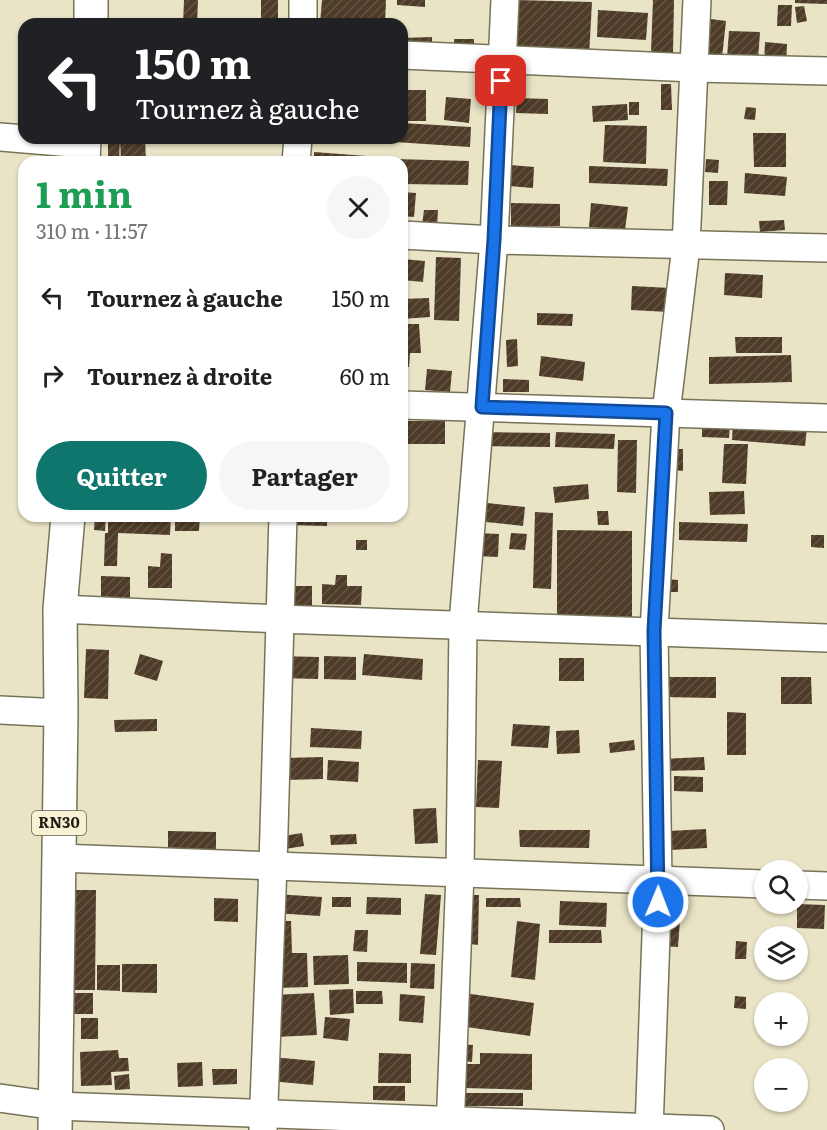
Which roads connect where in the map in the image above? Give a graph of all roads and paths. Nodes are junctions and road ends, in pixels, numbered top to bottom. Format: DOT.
graph roads {
  1 [pos="91,0"];
  2 [pos="303,0"];
  3 [pos="505,0"];
  4 [pos="697,0"];
  5 [pos="91,18"];
  6 [pos="303,18"];
  7 [pos="408,55"];
  8 [pos="502,58"];
  9 [pos="694,68"];
  10 [pos="827,71"];
  11 [pos="0,137"];
  12 [pos="18,139"];
  13 [pos="53,144"];
  14 [pos="84,148"];
  15 [pos="408,235"];
  16 [pos="494,240"];
  17 [pos="686,246"];
  18 [pos="827,248"];
  19 [pos="408,405"];
  20 [pos="482,407"];
  21 [pos="666,413"];
  22 [pos="827,418"];
  23 [pos="67,522"];
  24 [pos="283,522"];
  25 [pos="60,609"];
  26 [pos="279,619"];
  27 [pos="463,624"];
  28 [pos="654,631"];
  29 [pos="827,638"];
  30 [pos="0,710"];
  31 [pos="62,713"];
  32 [pos="58,858"];
  33 [pos="273,865"];
  34 [pos="460,873"];
  35 [pos="658,880"];
  36 [pos="754,884"];
  37 [pos="808,885"];
  38 [pos="827,886"];
  39 [pos="0,1098"];
  40 [pos="55,1118"];
  41 [pos="263,1122"];
  42 [pos="450,1125"];
  43 [pos="649,1129"];
  44 [pos="710,1130"];
  1 -- 5 [label="main road"];
  2 -- 6 [label="street"];
  3 -- 8 [label="street"];
  4 -- 9 [label="street"];
  7 -- 8 [label="street"];
  8 -- 9 [label="street"];
  8 -- 16 [label="street"];
  9 -- 10 [label="street"];
  9 -- 17 [label="street"];
  11 -- 12 [label="street"];
  13 -- 14 [label="street"];
  15 -- 16 [label="street"];
  16 -- 17 [label="street"];
  16 -- 20 [label="street"];
  17 -- 18 [label="street"];
  17 -- 21 [label="street"];
  19 -- 20 [label="street"];
  20 -- 21 [label="street"];
  20 -- 27 [label="street"];
  21 -- 22 [label="street"];
  21 -- 28 [label="street"];
  23 -- 25 [label="main road, RN30"];
  24 -- 26 [label="street"];
  25 -- 26 [label="street"];
  25 -- 31 [label="main road, RN30"];
  26 -- 27 [label="street"];
  26 -- 33 [label="street"];
  27 -- 28 [label="street"];
  27 -- 34 [label="street"];
  28 -- 29 [label="street"];
  28 -- 35 [label="street"];
  30 -- 31 [label="street"];
  31 -- 32 [label="main road, RN30"];
  32 -- 33 [label="street"];
  32 -- 40 [label="main road, RN30"];
  33 -- 34 [label="street"];
  33 -- 41 [label="street"];
  34 -- 35 [label="street"];
  34 -- 42 [label="street"];
  35 -- 36 [label="street"];
  35 -- 43 [label="street"];
  37 -- 38 [label="street"];
  39 -- 40 [label="street"];
  40 -- 41 [label="street"];
  41 -- 42 [label="street"];
  42 -- 43 [label="street"];
  43 -- 44 [label="street"];
}
